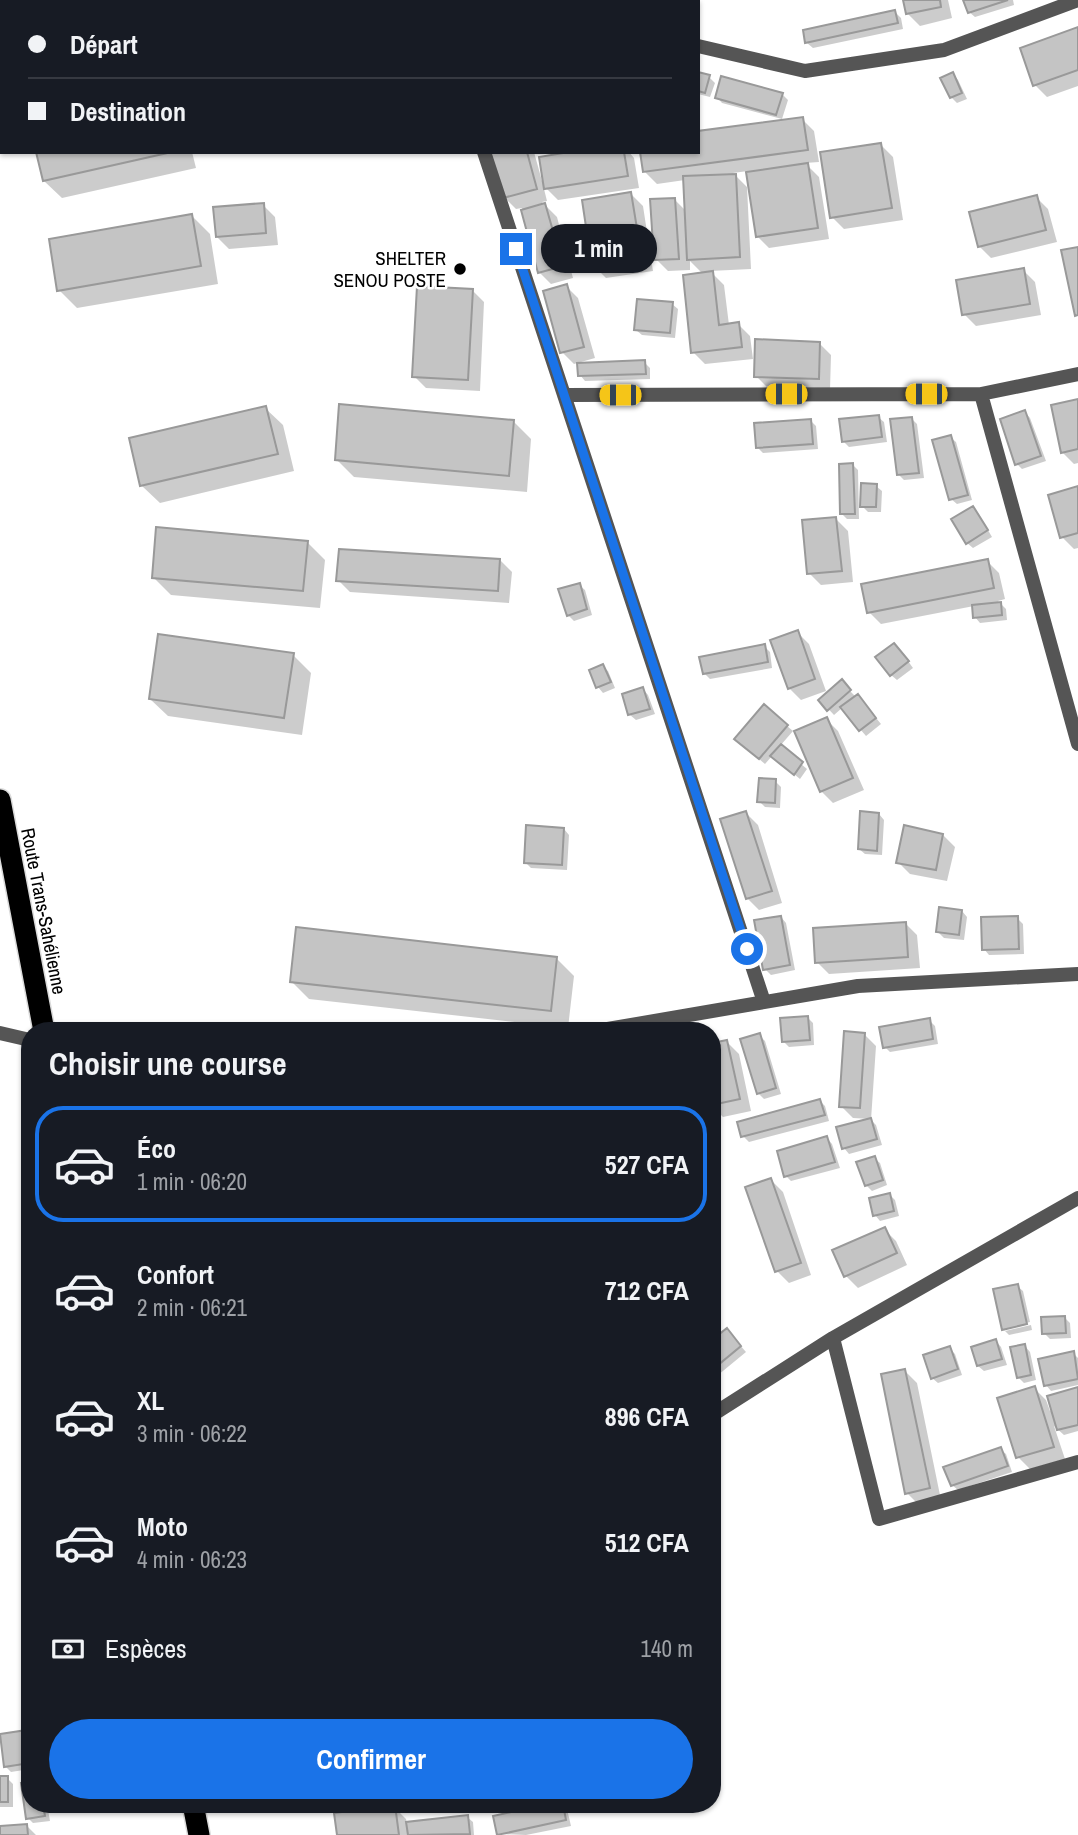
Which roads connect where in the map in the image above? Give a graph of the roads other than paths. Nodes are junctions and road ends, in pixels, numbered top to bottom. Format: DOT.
graph roads {
  1 [pos="1078,0"];
  2 [pos="700,46"];
  3 [pos="485,154"];
  4 [pos="1078,374"];
  5 [pos="981,394"];
  6 [pos="564,395"];
  7 [pos="1078,744"];
  8 [pos="1,811"];
  9 [pos="1078,974"];
  10 [pos="764,1002"];
  11 [pos="42,1022"];
  12 [pos="648,1022"];
  13 [pos="0,1034"];
  14 [pos="21,1038"];
  15 [pos="1078,1198"];
  16 [pos="833,1338"];
  17 [pos="721,1409"];
  18 [pos="1078,1462"];
  19 [pos="195,1813"];
  20 [pos="199,1835"];
  1 -- 2 [label="street"];
  3 -- 6 [label="street"];
  4 -- 5 [label="street"];
  5 -- 6 [label="street"];
  5 -- 7 [label="street"];
  6 -- 10 [label="street"];
  8 -- 11 [label="highway, Route Trans-Sahélienne"];
  9 -- 10 [label="street"];
  10 -- 12 [label="street"];
  13 -- 14 [label="street"];
  15 -- 16 [label="street"];
  16 -- 17 [label="street"];
  16 -- 18 [label="street"];
  19 -- 20 [label="highway"];
}
